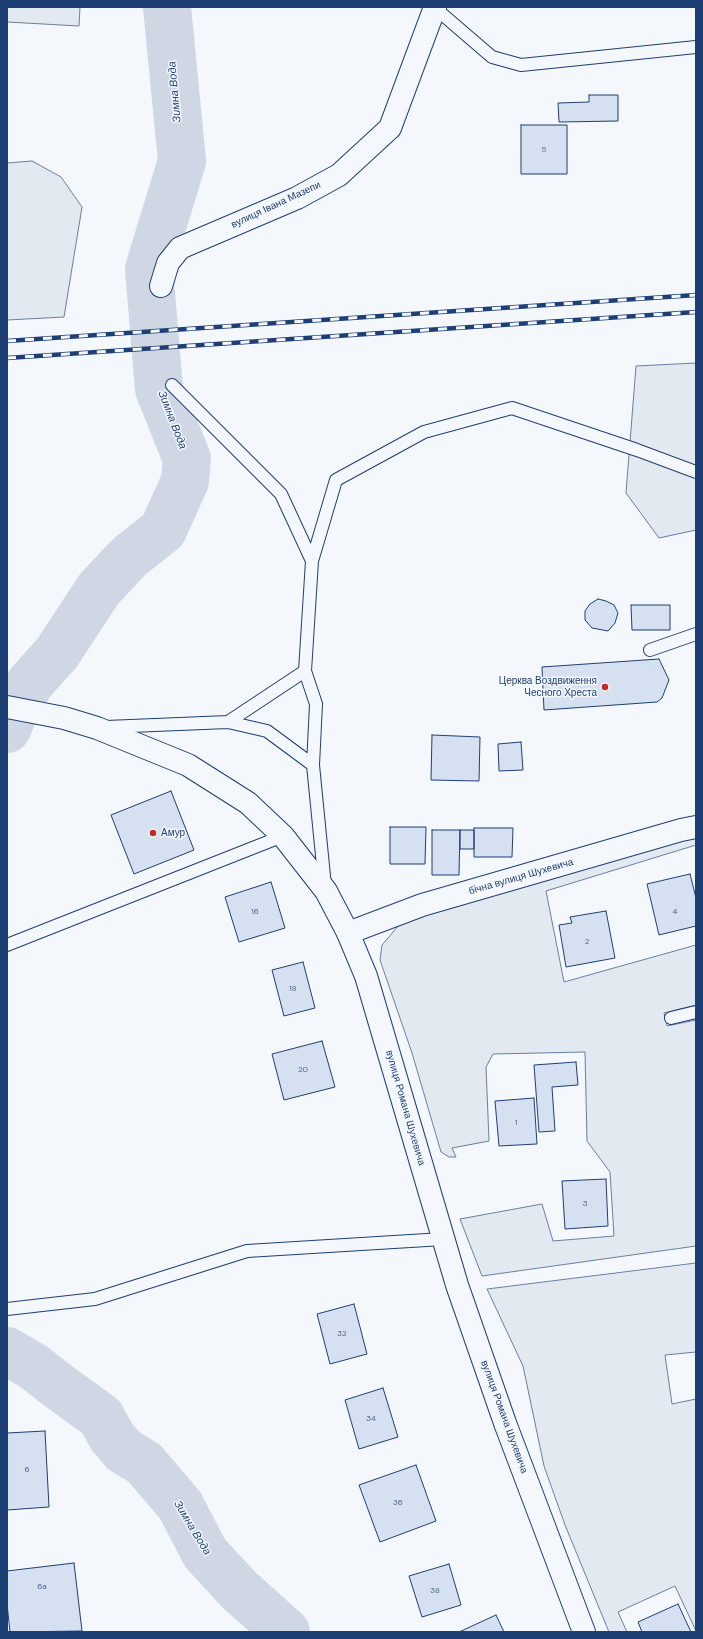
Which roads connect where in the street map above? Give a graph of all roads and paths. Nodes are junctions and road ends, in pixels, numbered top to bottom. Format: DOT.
graph roads {
  1 [pos="435,8"];
  2 [pos="696,47"];
  3 [pos="161,286"];
  4 [pos="172,385"];
  5 [pos="696,472"];
  6 [pos="312,561"];
  7 [pos="696,634"];
  8 [pos="650,650"];
  9 [pos="305,671"];
  10 [pos="7,707"];
  11 [pos="228,722"];
  12 [pos="97,728"];
  13 [pos="313,765"];
  14 [pos="696,827"];
  15 [pos="283,836"];
  16 [pos="326,892"];
  17 [pos="348,932"];
  18 [pos="7,945"];
  19 [pos="696,1012"];
  20 [pos="671,1018"];
  21 [pos="443,1239"];
  22 [pos="7,1309"];
  23 [pos="584,1632"];
  1 -- 2 [label="lane"];
  1 -- 3 [label="main road, вулиця Івана Мазепи"];
  4 -- 6 [label="lane"];
  5 -- 6 [label="lane"];
  6 -- 9 [label="lane"];
  7 -- 8 [label="lane"];
  9 -- 11 [label="lane"];
  9 -- 13 [label="lane"];
  10 -- 12 [label="main road, вулиця Романа Шухевича"];
  11 -- 12 [label="lane"];
  11 -- 13 [label="lane"];
  12 -- 15 [label="main road, вулиця Романа Шухевича"];
  13 -- 16 [label="lane"];
  14 -- 17 [label="main road, бічна вулиця Шухевича"];
  15 -- 16 [label="main road, вулиця Романа Шухевича"];
  15 -- 18 [label="lane"];
  16 -- 17 [label="main road, вулиця Романа Шухевича"];
  17 -- 21 [label="main road, вулиця Романа Шухевича"];
  19 -- 20 [label="lane"];
  21 -- 22 [label="lane"];
  21 -- 23 [label="main road, вулиця Романа Шухевича"];
}
